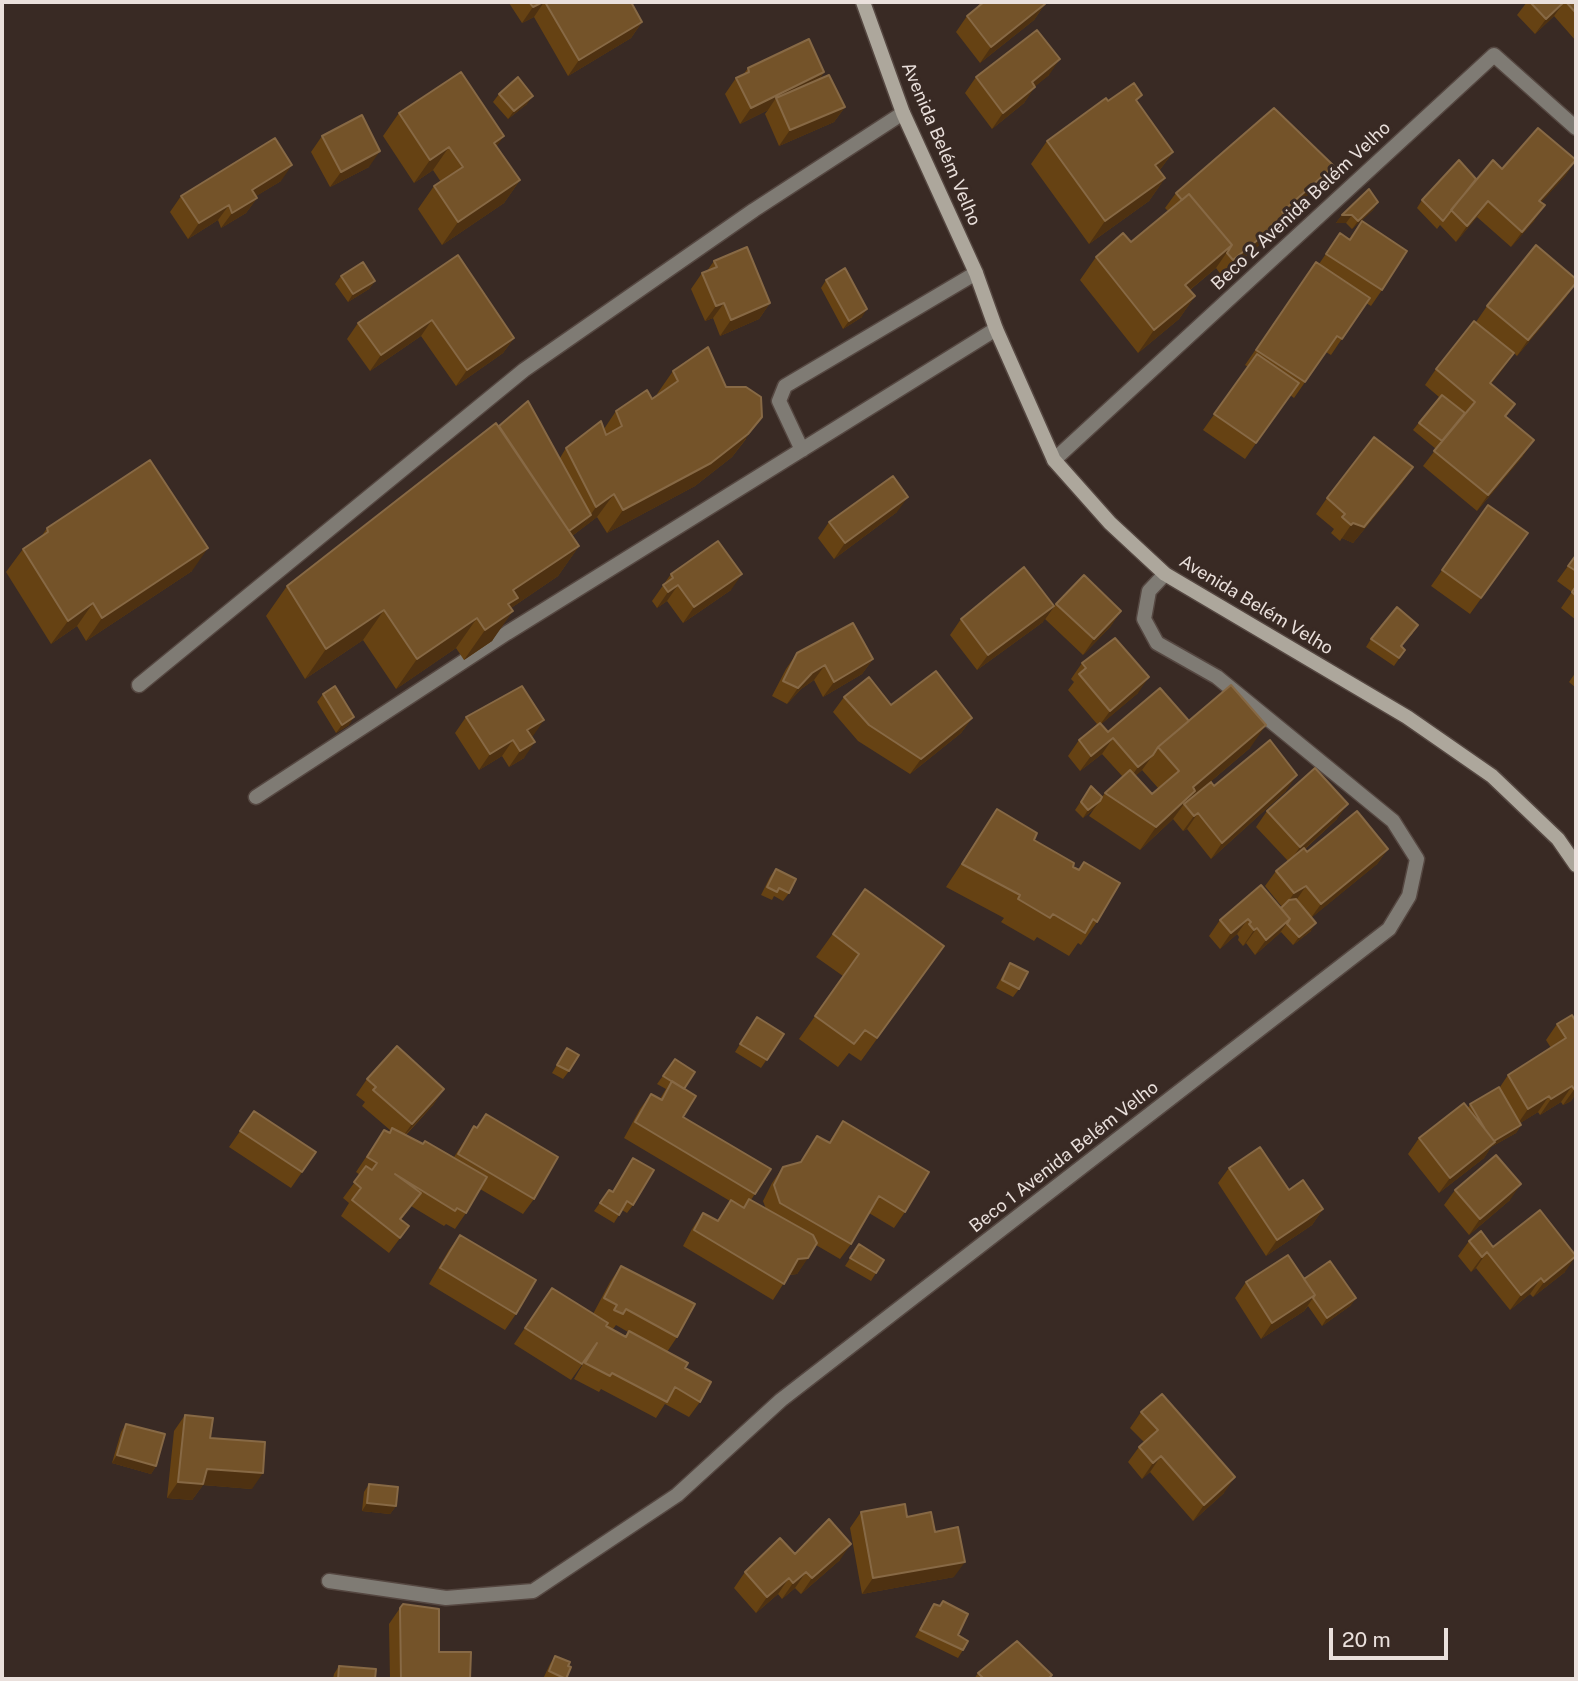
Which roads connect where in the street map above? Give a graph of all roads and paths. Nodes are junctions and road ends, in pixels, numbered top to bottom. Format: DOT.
graph roads {
  1 [pos="863,2"];
  2 [pos="903,113"];
  3 [pos="1576,128"];
  4 [pos="976,273"];
  5 [pos="996,329"];
  6 [pos="802,450"];
  7 [pos="1054,460"];
  8 [pos="1165,574"];
  9 [pos="139,685"];
  10 [pos="256,797"];
  11 [pos="1576,865"];
  12 [pos="328,1581"];
  1 -- 2 [label="main road, Avenida Belém Velho"];
  2 -- 4 [label="main road, Avenida Belém Velho"];
  2 -- 9 [label="street"];
  3 -- 7 [label="street, Beco 2 Avenida Belém Velho"];
  4 -- 5 [label="main road, Avenida Belém Velho"];
  4 -- 6 [label="street"];
  5 -- 6 [label="street"];
  5 -- 7 [label="main road, Avenida Belém Velho"];
  6 -- 10 [label="street"];
  7 -- 8 [label="main road, Avenida Belém Velho"];
  8 -- 11 [label="main road, Avenida Belém Velho"];
  8 -- 12 [label="street, Beco 1 Avenida Belém Velho"];
}
